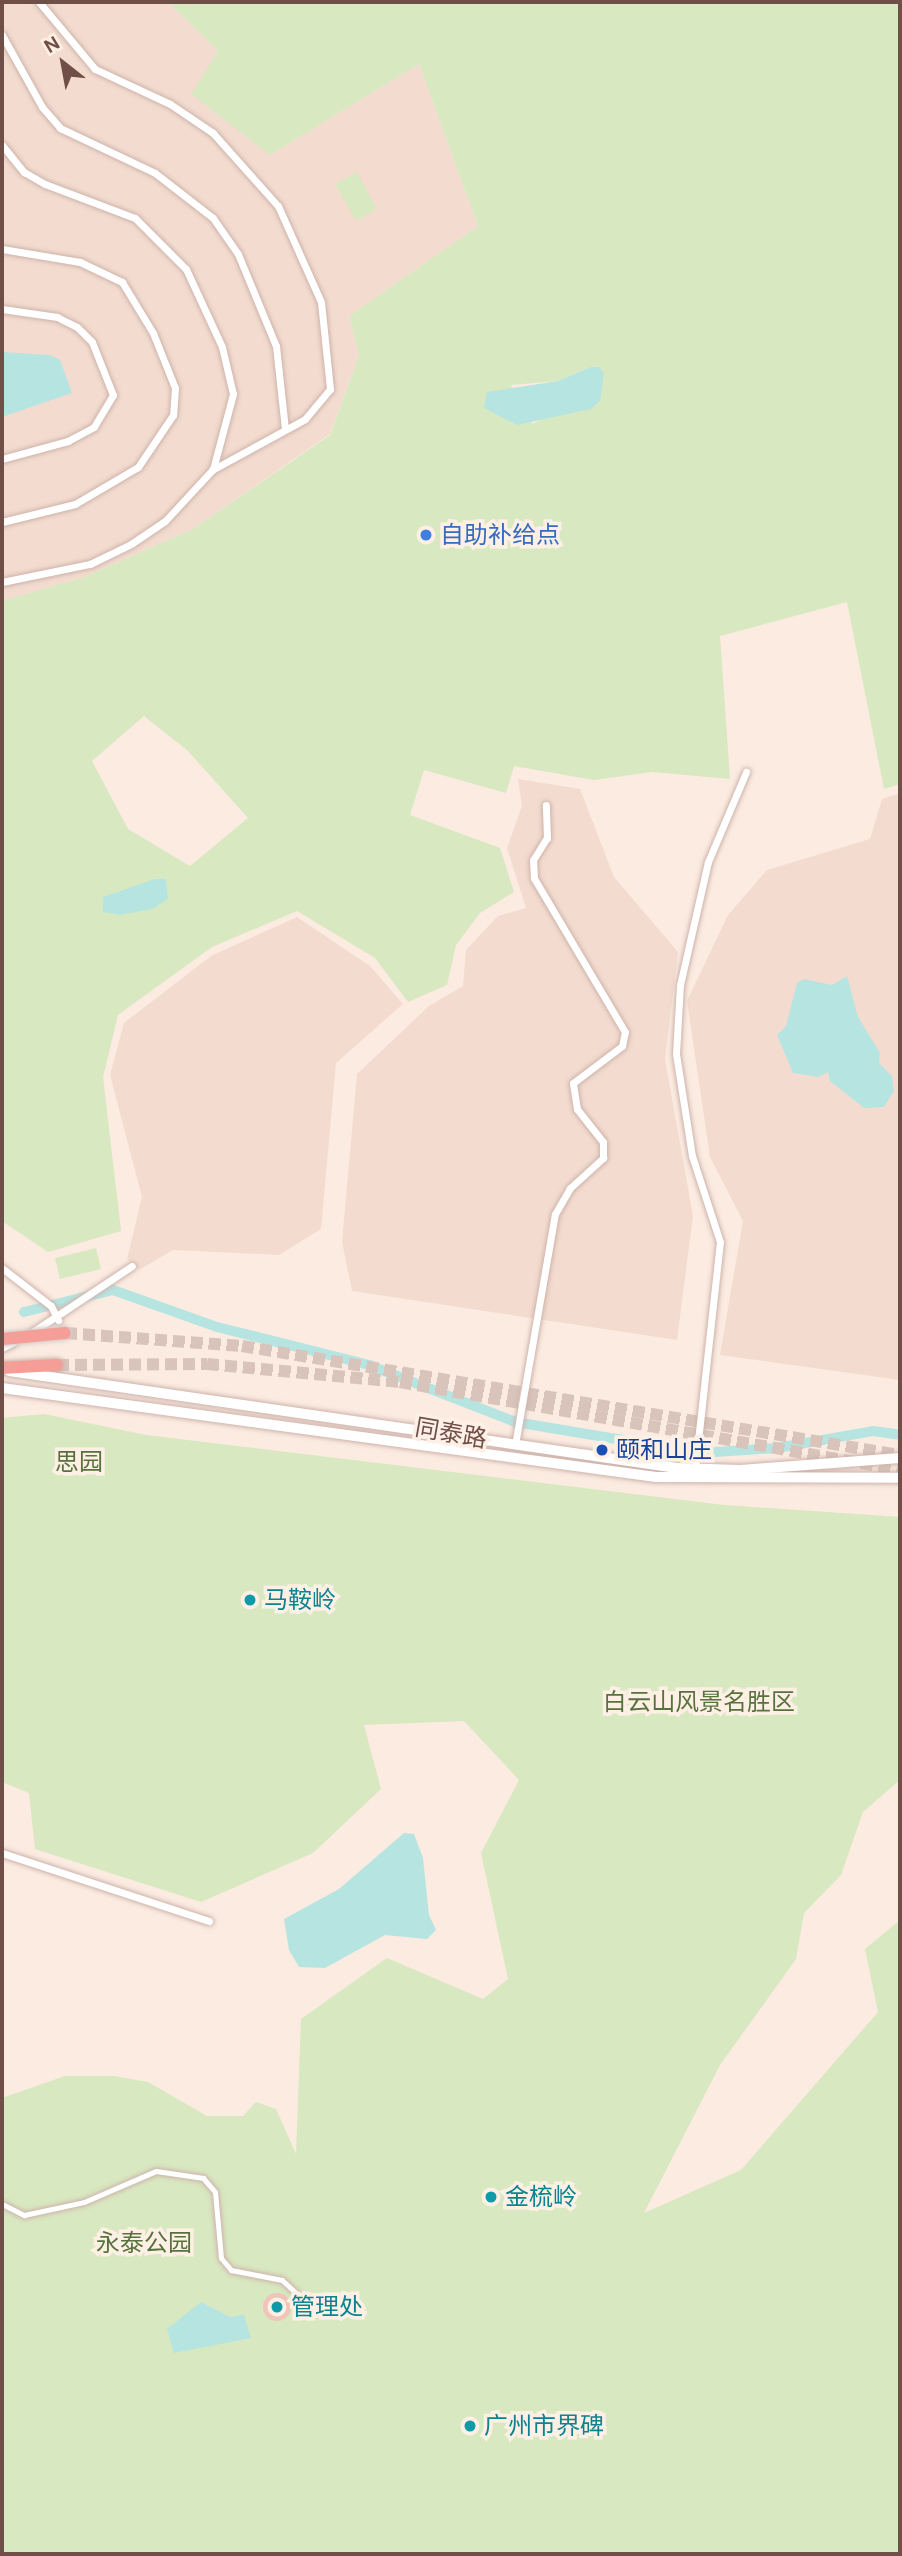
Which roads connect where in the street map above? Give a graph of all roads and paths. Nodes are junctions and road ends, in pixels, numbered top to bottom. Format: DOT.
graph roads {
  1 [pos="39,2"];
  2 [pos="2,35"];
  3 [pos="2,145"];
  4 [pos="2,249"];
  5 [pos="2,309"];
  6 [pos="285,429"];
  7 [pos="2,459"];
  8 [pos="212,470"];
  9 [pos="2,522"];
  10 [pos="2,582"];
  11 [pos="746,772"];
  12 [pos="546,805"];
  13 [pos="132,1266"];
  14 [pos="2,1268"];
  15 [pos="58,1320"];
  16 [pos="65,1333"];
  17 [pos="2,1339"];
  18 [pos="2,1348"];
  19 [pos="57,1365"];
  20 [pos="2,1369"];
  21 [pos="2,1388"];
  22 [pos="514,1445"];
  23 [pos="900,1458"];
  24 [pos="695,1468"];
  25 [pos="900,1478"];
  26 [pos="2,1853"];
  27 [pos="209,1921"];
  28 [pos="2,2204"];
  29 [pos="301,2298"];
  1 -- 6 [label="street"];
  2 -- 6 [label="street"];
  3 -- 8 [label="street"];
  4 -- 9 [label="street"];
  5 -- 7 [label="street"];
  6 -- 8 [label="street"];
  8 -- 10 [label="street"];
  11 -- 24 [label="street"];
  12 -- 22 [label="street"];
  13 -- 15 [label="street"];
  14 -- 15 [label="street"];
  15 -- 18 [label="street"];
  16 -- 17 [label="highway, bridge"];
  19 -- 20 [label="highway"];
  20 -- 22 [label="main road, 同泰路"];
  21 -- 25 [label="main road, 同泰路"];
  22 -- 24 [label="main road, 同泰路"];
  23 -- 24 [label="main road, 同泰路"];
  26 -- 27 [label="street"];
  28 -- 29 [label="street"];
}
